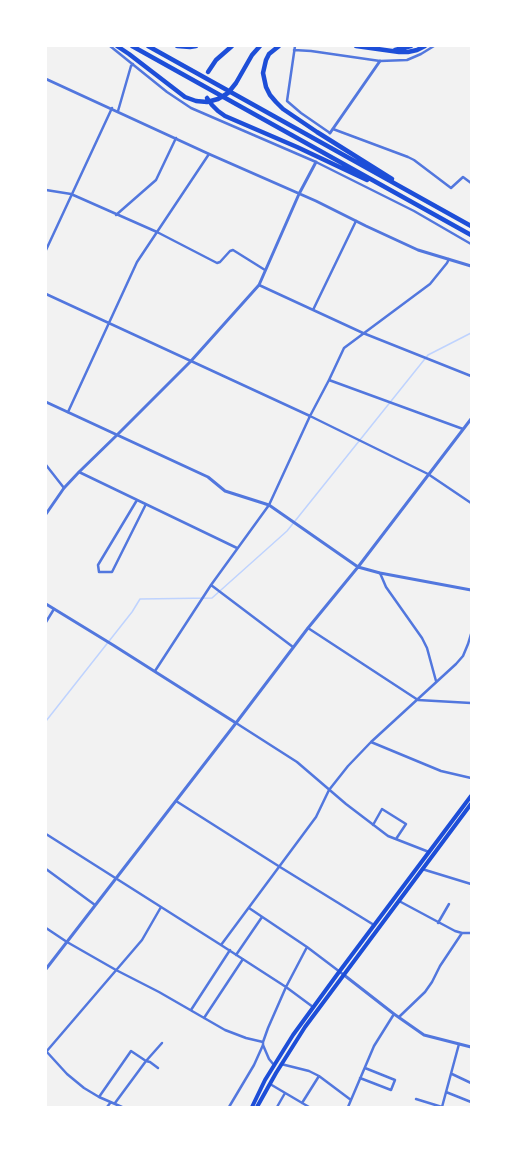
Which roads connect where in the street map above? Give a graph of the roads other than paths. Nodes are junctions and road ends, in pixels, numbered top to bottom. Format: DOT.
graph roads {
  1 [pos="110,46"];
  2 [pos="117,46"];
  3 [pos="132,46"];
  4 [pos="148,46"];
  5 [pos="177,46"];
  6 [pos="196,46"];
  7 [pos="232,46"];
  8 [pos="260,46"];
  9 [pos="279,46"];
  10 [pos="295,46"];
  11 [pos="356,46"];
  12 [pos="411,46"];
  13 [pos="425,46"];
  14 [pos="434,46"];
  15 [pos="294,50"];
  16 [pos="386,51"];
  17 [pos="380,61"];
  18 [pos="133,64"];
  19 [pos="208,72"];
  20 [pos="46,78"];
  21 [pos="207,98"];
  22 [pos="112,108"];
  23 [pos="118,111"];
  24 [pos="332,128"];
  25 [pos="330,133"];
  26 [pos="176,138"];
  27 [pos="209,154"];
  28 [pos="316,162"];
  29 [pos="471,183"];
  30 [pos="46,190"];
  31 [pos="72,194"];
  32 [pos="299,194"];
  33 [pos="404,198"];
  34 [pos="421,198"];
  35 [pos="116,215"];
  36 [pos="356,221"];
  37 [pos="471,226"];
  38 [pos="157,232"];
  39 [pos="471,235"];
  40 [pos="471,244"];
  41 [pos="46,250"];
  42 [pos="449,259"];
  43 [pos="471,266"];
  44 [pos="265,270"];
  45 [pos="259,285"];
  46 [pos="46,294"];
  47 [pos="313,310"];
  48 [pos="109,323"];
  49 [pos="363,333"];
  50 [pos="190,361"];
  51 [pos="471,376"];
  52 [pos="329,380"];
  53 [pos="46,402"];
  54 [pos="68,412"];
  55 [pos="310,416"];
  56 [pos="471,418"];
  57 [pos="463,430"];
  58 [pos="117,435"];
  59 [pos="46,465"];
  60 [pos="78,472"];
  61 [pos="428,474"];
  62 [pos="64,488"];
  63 [pos="137,500"];
  64 [pos="471,503"];
  65 [pos="146,504"];
  66 [pos="269,505"];
  67 [pos="46,514"];
  68 [pos="237,548"];
  69 [pos="358,567"];
  70 [pos="380,573"];
  71 [pos="211,585"];
  72 [pos="471,590"];
  73 [pos="46,604"];
  74 [pos="54,609"];
  75 [pos="46,622"];
  76 [pos="308,628"];
  77 [pos="471,634"];
  78 [pos="293,647"];
  79 [pos="155,672"];
  80 [pos="436,682"];
  81 [pos="418,700"];
  82 [pos="471,703"];
  83 [pos="236,723"];
  84 [pos="371,742"];
  85 [pos="471,778"];
  86 [pos="330,790"];
  87 [pos="471,796"];
  88 [pos="176,801"];
  89 [pos="471,804"];
  90 [pos="373,825"];
  91 [pos="46,834"];
  92 [pos="396,840"];
  93 [pos="429,852"];
  94 [pos="280,867"];
  95 [pos="46,869"];
  96 [pos="422,869"];
  97 [pos="116,879"];
  98 [pos="471,884"];
  99 [pos="399,901"];
  100 [pos="449,904"];
  101 [pos="96,906"];
  102 [pos="161,908"];
  103 [pos="249,908"];
  104 [pos="262,917"];
  105 [pos="438,923"];
  106 [pos="374,925"];
  107 [pos="46,928"];
  108 [pos="462,933"];
  109 [pos="471,933"];
  110 [pos="67,942"];
  111 [pos="221,945"];
  112 [pos="307,947"];
  113 [pos="230,950"];
  114 [pos="236,955"];
  115 [pos="243,959"];
  116 [pos="46,969"];
  117 [pos="116,970"];
  118 [pos="339,972"];
  119 [pos="344,975"];
  120 [pos="286,987"];
  121 [pos="313,1007"];
  122 [pos="191,1010"];
  123 [pos="394,1014"];
  124 [pos="204,1018"];
  125 [pos="399,1018"];
  126 [pos="263,1042"];
  127 [pos="162,1043"];
  128 [pos="459,1044"];
  129 [pos="263,1045"];
  130 [pos="471,1047"];
  131 [pos="46,1051"];
  132 [pos="146,1061"];
  133 [pos="281,1064"];
  134 [pos="274,1066"];
  135 [pos="158,1068"];
  136 [pos="365,1068"];
  137 [pos="452,1074"];
  138 [pos="319,1076"];
  139 [pos="360,1078"];
  140 [pos="270,1083"];
  141 [pos="471,1083"];
  142 [pos="446,1092"];
  143 [pos="285,1093"];
  144 [pos="100,1097"];
  145 [pos="416,1099"];
  146 [pos="351,1100"];
  147 [pos="111,1102"];
  148 [pos="471,1102"];
  149 [pos="115,1103"];
  150 [pos="304,1105"];
  151 [pos="107,1107"];
  152 [pos="122,1107"];
  153 [pos="229,1107"];
  154 [pos="252,1107"];
  155 [pos="257,1107"];
  156 [pos="277,1107"];
  157 [pos="309,1107"];
  158 [pos="348,1107"];
  159 [pos="442,1107"];
  1 -- 18 [label="street"];
  2 -- 8 [label="highway"];
  3 -- 33 [label="highway"];
  4 -- 34 [label="highway"];
  5 -- 6 [label="highway"];
  7 -- 19 [label="highway"];
  9 -- 34 [label="highway"];
  10 -- 15 [label="street"];
  11 -- 16 [label="highway"];
  12 -- 16 [label="highway"];
  13 -- 16 [label="highway"];
  14 -- 17 [label="street"];
  15 -- 17 [label="street"];
  15 -- 25 [label="street"];
  17 -- 24 [label="street"];
  18 -- 23 [label="street"];
  18 -- 28 [label="street"];
  20 -- 22 [label="street"];
  21 -- 33 [label="highway"];
  22 -- 23 [label="street"];
  22 -- 31 [label="street"];
  23 -- 26 [label="street"];
  24 -- 25 [label="street"];
  24 -- 29 [label="street"];
  26 -- 27 [label="street"];
  26 -- 35 [label="street"];
  27 -- 32 [label="street"];
  27 -- 38 [label="street"];
  28 -- 32 [label="street"];
  28 -- 40 [label="street"];
  30 -- 31 [label="street"];
  31 -- 35 [label="street"];
  31 -- 41 [label="street"];
  32 -- 36 [label="street"];
  32 -- 44 [label="street"];
  33 -- 39 [label="highway"];
  34 -- 37 [label="highway"];
  35 -- 38 [label="street"];
  36 -- 42 [label="street"];
  36 -- 47 [label="street"];
  38 -- 44 [label="street"];
  38 -- 48 [label="street"];
  42 -- 43 [label="street"];
  42 -- 49 [label="street"];
  44 -- 45 [label="street"];
  45 -- 47 [label="street"];
  45 -- 50 [label="street"];
  46 -- 48 [label="street"];
  47 -- 49 [label="street"];
  48 -- 50 [label="street"];
  48 -- 54 [label="street"];
  49 -- 51 [label="street"];
  49 -- 52 [label="street"];
  50 -- 55 [label="street"];
  50 -- 58 [label="street"];
  52 -- 55 [label="street"];
  52 -- 57 [label="street"];
  53 -- 54 [label="street"];
  54 -- 58 [label="street"];
  55 -- 61 [label="street"];
  55 -- 66 [label="street"];
  56 -- 57 [label="street"];
  57 -- 61 [label="street"];
  58 -- 60 [label="street"];
  58 -- 66 [label="street"];
  59 -- 62 [label="street"];
  60 -- 62 [label="street"];
  60 -- 63 [label="street"];
  61 -- 64 [label="street"];
  61 -- 69 [label="street"];
  62 -- 67 [label="street"];
  63 -- 65 [label="street"];
  63 -- 65 [label="street"];
  65 -- 68 [label="street"];
  66 -- 68 [label="street"];
  66 -- 69 [label="street"];
  68 -- 71 [label="street"];
  69 -- 70 [label="street"];
  69 -- 76 [label="street"];
  70 -- 72 [label="street"];
  70 -- 80 [label="street"];
  71 -- 78 [label="street"];
  71 -- 79 [label="street"];
  73 -- 74 [label="street"];
  74 -- 75 [label="street"];
  74 -- 79 [label="street"];
  76 -- 78 [label="street"];
  76 -- 81 [label="street"];
  77 -- 80 [label="street"];
  78 -- 83 [label="street"];
  79 -- 83 [label="street"];
  80 -- 81 [label="street"];
  81 -- 82 [label="street"];
  81 -- 84 [label="street"];
  83 -- 86 [label="street"];
  83 -- 88 [label="street"];
  84 -- 85 [label="street"];
  84 -- 86 [label="street"];
  86 -- 90 [label="street"];
  86 -- 94 [label="street"];
  87 -- 93 [label="highway"];
  88 -- 94 [label="street"];
  88 -- 97 [label="street"];
  89 -- 96 [label="highway"];
  90 -- 92 [label="street"];
  90 -- 92 [label="street"];
  91 -- 97 [label="street"];
  92 -- 93 [label="street"];
  93 -- 106 [label="highway"];
  94 -- 103 [label="street"];
  94 -- 106 [label="street"];
  95 -- 101 [label="street"];
  96 -- 98 [label="street"];
  96 -- 99 [label="highway"];
  97 -- 101 [label="street"];
  97 -- 102 [label="street"];
  99 -- 105 [label="street"];
  99 -- 119 [label="highway"];
  100 -- 105 [label="street"];
  101 -- 110 [label="street"];
  102 -- 111 [label="street"];
  102 -- 117 [label="street"];
  103 -- 104 [label="street"];
  103 -- 111 [label="street"];
  104 -- 112 [label="street"];
  104 -- 114 [label="street"];
  105 -- 108 [label="street"];
  106 -- 118 [label="highway"];
  107 -- 110 [label="street"];
  108 -- 109 [label="street"];
  108 -- 125 [label="street"];
  110 -- 116 [label="street"];
  110 -- 117 [label="street"];
  111 -- 113 [label="street"];
  112 -- 118 [label="street"];
  112 -- 120 [label="street"];
  113 -- 114 [label="street"];
  113 -- 122 [label="street"];
  114 -- 115 [label="street"];
  115 -- 120 [label="street"];
  115 -- 124 [label="street"];
  117 -- 122 [label="street"];
  117 -- 131 [label="street"];
  118 -- 119 [label="street"];
  118 -- 121 [label="highway"];
  119 -- 123 [label="street"];
  119 -- 133 [label="highway"];
  120 -- 121 [label="street"];
  120 -- 126 [label="street"];
  121 -- 134 [label="highway"];
  122 -- 124 [label="street"];
  123 -- 125 [label="street"];
  123 -- 136 [label="street"];
  124 -- 126 [label="street"];
  125 -- 128 [label="street"];
  126 -- 129 [label="street"];
  127 -- 132 [label="street"];
  128 -- 130 [label="street"];
  128 -- 137 [label="street"];
  129 -- 134 [label="street"];
  129 -- 153 [label="street"];
  131 -- 144 [label="street"];
  132 -- 135 [label="street"];
  132 -- 144 [label="street"];
  132 -- 149 [label="street"];
  133 -- 138 [label="street"];
  133 -- 140 [label="highway"];
  134 -- 154 [label="highway"];
  136 -- 139 [label="street"];
  136 -- 139 [label="street"];
  137 -- 141 [label="street"];
  137 -- 142 [label="street"];
  138 -- 146 [label="street"];
  138 -- 150 [label="street"];
  139 -- 146 [label="street"];
  140 -- 143 [label="street"];
  140 -- 155 [label="highway"];
  142 -- 148 [label="street"];
  142 -- 159 [label="street"];
  143 -- 150 [label="street"];
  143 -- 156 [label="street"];
  144 -- 147 [label="street"];
  145 -- 159 [label="street"];
  146 -- 158 [label="street"];
  147 -- 149 [label="street"];
  147 -- 151 [label="street"];
  149 -- 152 [label="street"];
  150 -- 157 [label="street"];
}
